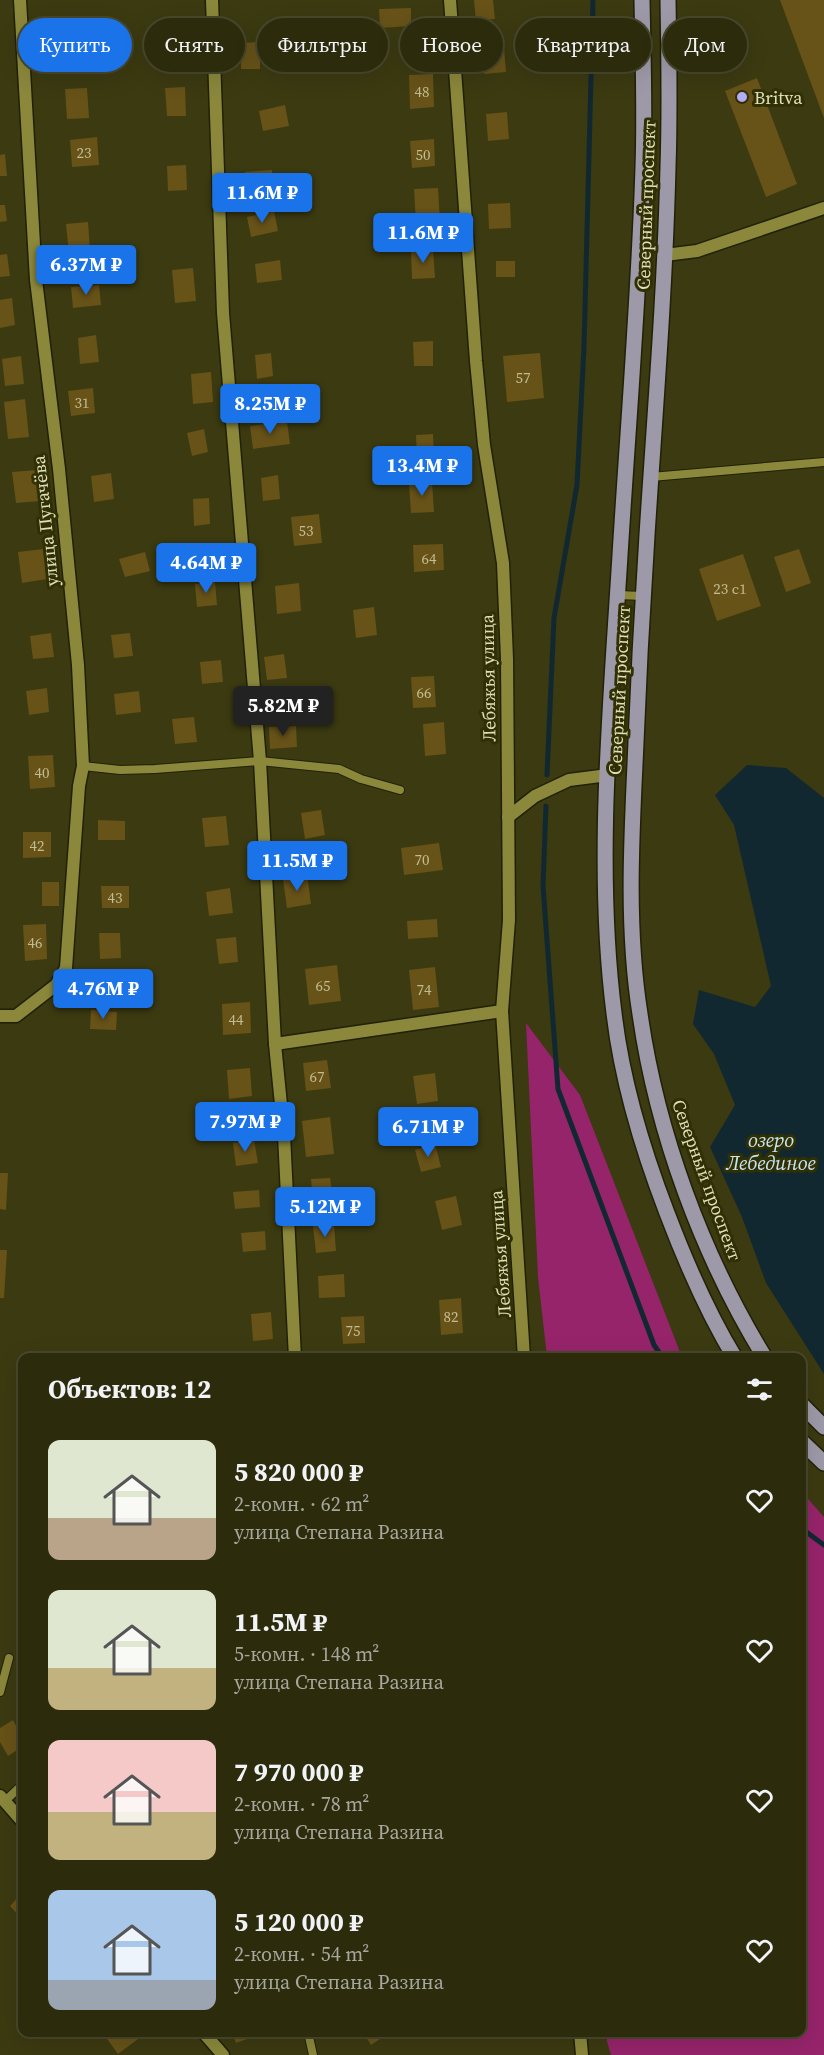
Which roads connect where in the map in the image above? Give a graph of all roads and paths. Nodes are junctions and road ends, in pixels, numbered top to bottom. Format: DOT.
graph roads {
  1 [pos="20,0"];
  2 [pos="212,0"];
  3 [pos="450,0"];
  4 [pos="642,0"];
  5 [pos="668,0"];
  6 [pos="824,208"];
  7 [pos="665,255"];
  8 [pos="824,462"];
  9 [pos="651,477"];
  10 [pos="618,595"];
  11 [pos="643,596"];
  12 [pos="260,761"];
  13 [pos="83,766"];
  14 [pos="608,775"];
  15 [pos="400,790"];
  16 [pos="508,817"];
  17 [pos="502,1011"];
  18 [pos="0,1016"];
  19 [pos="275,1044"];
  20 [pos="295,1353"];
  21 [pos="524,1353"];
  22 [pos="732,1353"];
  23 [pos="762,1353"];
  24 [pos="806,1409"];
  25 [pos="824,1427"];
  26 [pos="806,1446"];
  27 [pos="824,1463"];
  28 [pos="9,1658"];
  29 [pos="0,1692"];
  30 [pos="18,1788"];
  31 [pos="2,1799"];
  32 [pos="18,1817"];
  33 [pos="207,2037"];
  34 [pos="309,2037"];
  35 [pos="580,2037"];
  36 [pos="222,2055"];
  37 [pos="313,2055"];
  38 [pos="582,2055"];
  1 -- 13 [label="street, улица Пугачёва"];
  2 -- 12 [label="street"];
  3 -- 16 [label="street, Лебяжья улица"];
  4 -- 10 [label="main road, Северный проспект"];
  5 -- 7 [label="main road, Северный проспект"];
  6 -- 7 [label="street"];
  7 -- 9 [label="main road, Северный проспект"];
  8 -- 9 [label="lane"];
  9 -- 11 [label="main road, Северный проспект"];
  10 -- 11 [label="lane"];
  10 -- 14 [label="main road, Северный проспект"];
  11 -- 23 [label="main road, Северный проспект"];
  12 -- 13 [label="lane"];
  12 -- 15 [label="lane"];
  12 -- 19 [label="street"];
  13 -- 18 [label="street, улица Пугачёва"];
  14 -- 16 [label="street"];
  14 -- 22 [label="main road, Северный проспект"];
  16 -- 17 [label="street, Лебяжья улица"];
  17 -- 19 [label="street"];
  17 -- 21 [label="street, Лебяжья улица"];
  19 -- 20 [label="street"];
  24 -- 25 [label="main road"];
  26 -- 27 [label="main road"];
  28 -- 29 [label="lane"];
  30 -- 31 [label="lane"];
  31 -- 32 [label="street"];
  33 -- 36 [label="street"];
  34 -- 37 [label="lane"];
  35 -- 38 [label="street"];
}
